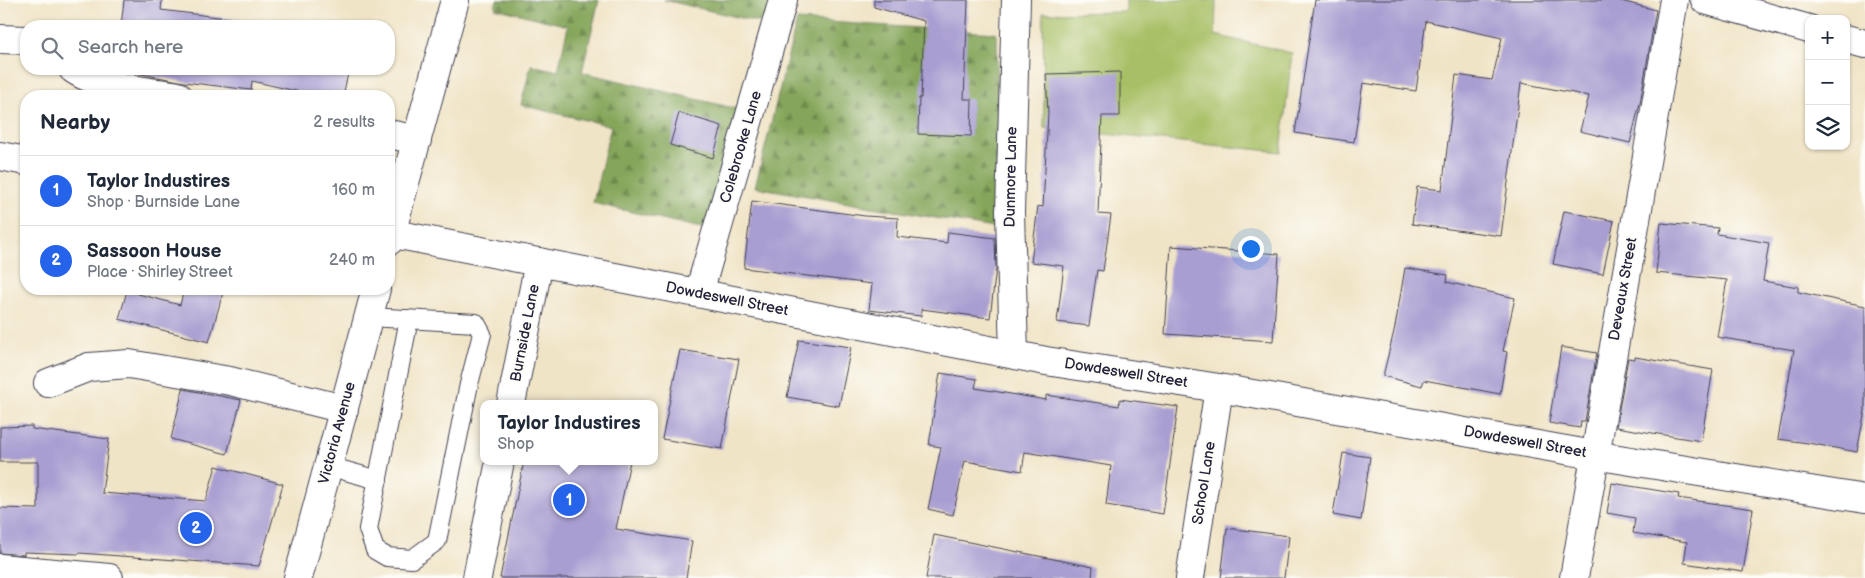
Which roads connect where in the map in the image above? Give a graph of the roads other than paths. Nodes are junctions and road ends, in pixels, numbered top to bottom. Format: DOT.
graph roads {
  1 [pos="455,0"];
  2 [pos="783,0"];
  3 [pos="1016,0"];
  4 [pos="1674,0"];
  5 [pos="1705,0"];
  6 [pos="1805,28"];
  7 [pos="0,39"];
  8 [pos="20,40"];
  9 [pos="1850,40"];
  10 [pos="1865,44"];
  11 [pos="81,75"];
  12 [pos="145,90"];
  13 [pos="395,135"];
  14 [pos="417,140"];
  15 [pos="0,156"];
  16 [pos="20,160"];
  17 [pos="395,215"];
  18 [pos="395,237"];
  19 [pos="539,262"];
  20 [pos="699,293"];
  21 [pos="374,295"];
  22 [pos="369,317"];
  23 [pos="410,319"];
  24 [pos="1014,354"];
  25 [pos="48,383"];
  26 [pos="1220,388"];
  27 [pos="512,400"];
  28 [pos="344,409"];
  29 [pos="1594,455"];
  30 [pos="499,465"];
  31 [pos="328,466"];
  32 [pos="378,480"];
  33 [pos="1865,498"];
  34 [pos="0,568"];
  35 [pos="109,578"];
  36 [pos="298,578"];
  37 [pos="476,578"];
  38 [pos="1190,578"];
  39 [pos="1574,578"];
  1 -- 14 [label="main road"];
  2 -- 20 [label="main road, Colebrooke Lane"];
  3 -- 24 [label="main road, Dunmore Lane"];
  4 -- 29 [label="main road, Deveaux Street"];
  5 -- 6 [label="main road"];
  7 -- 8 [label="main road"];
  9 -- 10 [label="main road"];
  11 -- 12 [label="main road"];
  13 -- 14 [label="main road"];
  14 -- 17 [label="main road"];
  15 -- 16 [label="main road"];
  18 -- 19 [label="main road, Dowdeswell Street"];
  19 -- 20 [label="main road, Dowdeswell Street"];
  19 -- 27 [label="main road, Burnside Lane"];
  20 -- 24 [label="main road, Dowdeswell Street"];
  21 -- 22 [label="main road, Victoria Avenue"];
  22 -- 23 [label="lane"];
  22 -- 28 [label="main road, Victoria Avenue"];
  23 -- 32 [label="lane"];
  23 -- 32 [label="lane"];
  24 -- 26 [label="main road, Dowdeswell Street"];
  25 -- 28 [label="main road"];
  26 -- 29 [label="main road, Dowdeswell Street"];
  26 -- 38 [label="main road, School Lane"];
  28 -- 31 [label="main road, Victoria Avenue"];
  29 -- 33 [label="main road, Dowdeswell Street"];
  29 -- 39 [label="main road, Deveaux Street"];
  30 -- 37 [label="main road"];
  31 -- 32 [label="lane"];
  31 -- 36 [label="main road, Victoria Avenue"];
  34 -- 35 [label="main road"];
}
